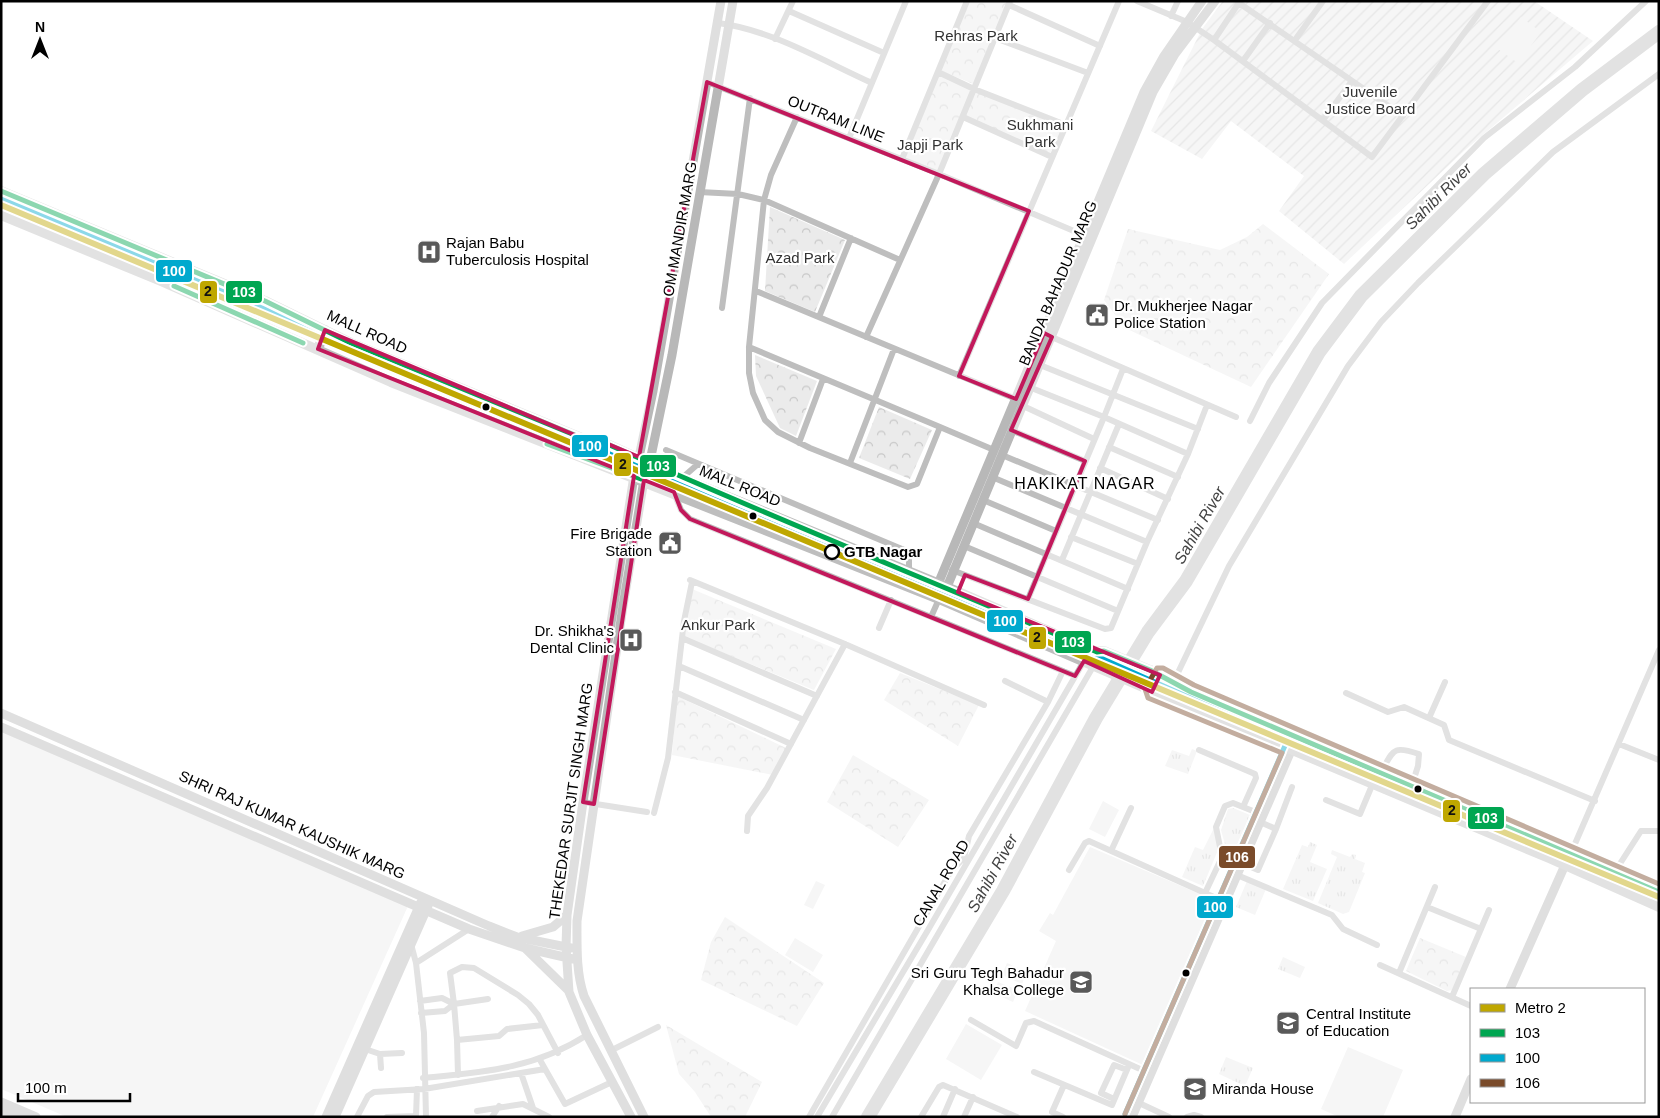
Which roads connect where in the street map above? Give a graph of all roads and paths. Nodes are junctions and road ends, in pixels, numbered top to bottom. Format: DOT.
graph roads {
  1 [pos="721,1"];
  2 [pos="733,1"];
  3 [pos="793,1"];
  4 [pos="905,1"];
  5 [pos="967,1"];
  6 [pos="1119,1"];
  7 [pos="1137,1"];
  8 [pos="1178,1"];
  9 [pos="1202,1"];
  10 [pos="1215,1"];
  11 [pos="1322,1"];
  12 [pos="1488,1"];
  13 [pos="1646,1"];
  14 [pos="1240,2"];
  15 [pos="1009,3"];
  16 [pos="789,11"];
  17 [pos="1171,16"];
  18 [pos="1187,22"];
  19 [pos="718,23"];
  20 [pos="1270,23"];
  21 [pos="729,24"];
  22 [pos="1195,28"];
  23 [pos="995,38"];
  24 [pos="775,39"];
  25 [pos="1214,40"];
  26 [pos="1295,40"];
  27 [pos="1100,46"];
  28 [pos="884,53"];
  29 [pos="1243,61"];
  30 [pos="938,72"];
  31 [pos="1088,73"];
  32 [pos="1659,74"];
  33 [pos="1352,81"];
  34 [pos="707,82"];
  35 [pos="872,83"];
  36 [pos="720,86"];
  37 [pos="974,89"];
  38 [pos="750,98"];
  39 [pos="1403,116"];
  40 [pos="797,117"];
  41 [pos="962,117"];
  42 [pos="1323,120"];
  43 [pos="1066,125"];
  44 [pos="849,138"];
  45 [pos="1052,157"];
  46 [pos="902,159"];
  47 [pos="939,174"];
  48 [pos="1,191"];
  49 [pos="699,192"];
  50 [pos="738,194"];
  51 [pos="764,200"];
  52 [pos="1029,211"];
  53 [pos="1,215"];
  54 [pos="1089,237"];
  55 [pos="850,238"];
  56 [pos="900,260"];
  57 [pos="756,291"];
  58 [pos="722,308"];
  59 [pos="819,317"];
  60 [pos="325,330"];
  61 [pos="1048,335"];
  62 [pos="866,337"];
  63 [pos="749,347"];
  64 [pos="318,349"];
  65 [pos="894,349"];
  66 [pos="1040,365"];
  67 [pos="1124,368"];
  68 [pos="959,376"];
  69 [pos="823,379"];
  70 [pos="1029,387"];
  71 [pos="1113,395"];
  72 [pos="875,400"];
  73 [pos="1018,402"];
  74 [pos="1208,405"];
  75 [pos="1104,417"];
  76 [pos="1236,417"];
  77 [pos="1250,421"];
  78 [pos="1119,424"];
  79 [pos="940,427"];
  80 [pos="1198,429"];
  81 [pos="1011,430"];
  82 [pos="1094,440"];
  83 [pos="799,444"];
  84 [pos="1109,447"];
  85 [pos="666,450"];
  86 [pos="998,452"];
  87 [pos="1188,454"];
  88 [pos="639,457"];
  89 [pos="650,461"];
  90 [pos="1085,461"];
  91 [pos="850,463"];
  92 [pos="698,464"];
  93 [pos="1100,468"];
  94 [pos="634,476"];
  95 [pos="992,477"];
  96 [pos="1178,477"];
  97 [pos="682,478"];
  98 [pos="644,480"];
  99 [pos="1076,484"];
  100 [pos="1091,491"];
  101 [pos="674,492"];
  102 [pos="1168,499"];
  103 [pos="983,500"];
  104 [pos="1066,508"];
  105 [pos="1081,514"];
  106 [pos="1158,520"];
  107 [pos="973,523"];
  108 [pos="1056,531"];
  109 [pos="1071,537"];
  110 [pos="1147,542"];
  111 [pos="964,546"];
  112 [pos="1047,555"];
  113 [pos="1062,560"];
  114 [pos="1138,564"];
  115 [pos="950,569"];
  116 [pos="909,572"];
  117 [pos="1038,577"];
  118 [pos="942,585"];
  119 [pos="1128,589"];
  120 [pos="939,599"];
  121 [pos="891,600"];
  122 [pos="1028,600"];
  123 [pos="1118,612"];
  124 [pos="931,617"];
  125 [pos="879,628"];
  126 [pos="682,638"];
  127 [pos="845,644"];
  128 [pos="1659,650"];
  129 [pos="1092,665"];
  130 [pos="679,666"];
  131 [pos="1063,671"];
  132 [pos="1075,676"];
  133 [pos="1160,676"];
  134 [pos="1005,681"];
  135 [pos="1444,682"];
  136 [pos="1174,684"];
  137 [pos="1148,690"];
  138 [pos="675,692"];
  139 [pos="1346,694"];
  140 [pos="817,696"];
  141 [pos="1048,702"];
  142 [pos="984,705"];
  143 [pos="1,713"];
  144 [pos="1429,718"];
  145 [pos="804,720"];
  146 [pos="1,727"];
  147 [pos="1297,737"];
  148 [pos="791,744"];
  149 [pos="1619,744"];
  150 [pos="1292,749"];
  151 [pos="1199,750"];
  152 [pos="1659,760"];
  153 [pos="1381,772"];
  154 [pos="1373,783"];
  155 [pos="1412,786"];
  156 [pos="1292,787"];
  157 [pos="177,790"];
  158 [pos="1326,800"];
  159 [pos="172,801"];
  160 [pos="1594,801"];
  161 [pos="583,802"];
  162 [pos="594,804"];
  163 [pos="1243,807"];
  164 [pos="1131,808"];
  165 [pos="1261,819"];
  166 [pos="1276,829"];
  167 [pos="1659,830"];
  168 [pos="747,831"];
  169 [pos="1111,851"];
  170 [pos="1222,851"];
  171 [pos="1571,853"];
  172 [pos="966,859"];
  173 [pos="1243,862"];
  174 [pos="1565,865"];
  175 [pos="1070,870"];
  176 [pos="1614,873"];
  177 [pos="1237,875"];
  178 [pos="1435,887"];
  179 [pos="1659,892"];
  180 [pos="1205,893"];
  181 [pos="1225,902"];
  182 [pos="425,903"];
  183 [pos="1427,906"];
  184 [pos="1659,907"];
  185 [pos="1489,910"];
  186 [pos="567,915"];
  187 [pos="919,925"];
  188 [pos="469,929"];
  189 [pos="1481,929"];
  190 [pos="928,930"];
  191 [pos="406,936"];
  192 [pos="937,936"];
  193 [pos="517,937"];
  194 [pos="1377,945"];
  195 [pos="412,946"];
  196 [pos="566,947"];
  197 [pos="525,948"];
  198 [pos="577,948"];
  199 [pos="567,958"];
  200 [pos="578,959"];
  201 [pos="416,963"];
  202 [pos="1380,965"];
  203 [pos="1399,973"];
  204 [pos="1510,988"];
  205 [pos="569,992"];
  206 [pos="1452,996"];
  207 [pos="488,999"];
  208 [pos="420,1001"];
  209 [pos="454,1004"];
  210 [pos="1470,1005"];
  211 [pos="422,1014"];
  212 [pos="971,1020"];
  213 [pos="543,1025"];
  214 [pos="658,1027"];
  215 [pos="587,1035"];
  216 [pos="457,1040"];
  217 [pos="365,1049"];
  218 [pos="610,1051"];
  219 [pos="402,1052"];
  220 [pos="558,1052"];
  221 [pos="380,1054"];
  222 [pos="540,1060"];
  223 [pos="381,1068"];
  224 [pos="1128,1068"];
  225 [pos="545,1069"];
  226 [pos="1034,1072"];
  227 [pos="521,1073"];
  228 [pos="1151,1074"];
  229 [pos="458,1075"];
  230 [pos="423,1078"];
  231 [pos="1470,1081"];
  232 [pos="612,1082"];
  233 [pos="1064,1085"];
  234 [pos="421,1089"];
  235 [pos="955,1089"];
  236 [pos="973,1097"];
  237 [pos="1114,1099"];
  238 [pos="1,1102"];
  239 [pos="1139,1103"];
  240 [pos="499,1106"];
  241 [pos="533,1108"];
  242 [pos="1,1111"];
  243 [pos="477,1111"];
  244 [pos="16,1117"];
  245 [pos="36,1117"];
  246 [pos="326,1117"];
  247 [pos="335,1117"];
  248 [pos="356,1117"];
  249 [pos="387,1117"];
  250 [pos="416,1117"];
  251 [pos="426,1117"];
  252 [pos="492,1117"];
  253 [pos="549,1117"];
  254 [pos="631,1117"];
  255 [pos="644,1117"];
  256 [pos="809,1117"];
  257 [pos="817,1117"];
  258 [pos="832,1117"];
  259 [pos="921,1117"];
  260 [pos="943,1117"];
  261 [pos="964,1117"];
  262 [pos="1017,1117"];
  263 [pos="1063,1117"];
  264 [pos="1132,1117"];
  265 [pos="1169,1117"];
  266 [pos="1187,1117"];
  267 [pos="1201,1117"];
  268 [pos="1455,1117"];
  1 -- 19 [label="street, OM MANDIR MARG"];
  2 -- 21 [label="street, OM MANDIR MARG"];
  3 -- 16 [label="street"];
  4 -- 28 [label="street"];
  5 -- 30 [label="street"];
  6 -- 27 [label="street"];
  7 -- 17 [label="street"];
  8 -- 17 [label="street"];
  9 -- 18 [label="street, BANDA BAHADUR MARG"];
  10 -- 22 [label="street, BANDA BAHADUR MARG"];
  11 -- 26 [label="street"];
  12 -- 39 [label="street"];
  13 -- 77 [label="street"];
  14 -- 20 [label="street"];
  14 -- 25 [label="street"];
  15 -- 23 [label="street"];
  15 -- 27 [label="street"];
  16 -- 24 [label="street"];
  16 -- 28 [label="street"];
  17 -- 18 [label="street"];
  18 -- 22 [label="street"];
  18 -- 54 [label="street, BANDA BAHADUR MARG"];
  19 -- 21 [label="street"];
  19 -- 34 [label="street, OM MANDIR MARG"];
  20 -- 26 [label="street"];
  20 -- 29 [label="street"];
  21 -- 24 [label="street"];
  21 -- 36 [label="street, OM MANDIR MARG"];
  22 -- 25 [label="street"];
  22 -- 54 [label="street, BANDA BAHADUR MARG"];
  23 -- 31 [label="street"];
  23 -- 37 [label="street"];
  24 -- 35 [label="street"];
  25 -- 29 [label="street"];
  26 -- 33 [label="street"];
  27 -- 31 [label="street"];
  28 -- 35 [label="street"];
  29 -- 42 [label="street"];
  30 -- 37 [label="street"];
  30 -- 46 [label="street"];
  31 -- 43 [label="street"];
  32 -- 136 [label="street"];
  33 -- 39 [label="street"];
  33 -- 42 [label="street"];
  34 -- 36 [label="street, OUTRAM LINE"];
  34 -- 88 [label="street, OM MANDIR MARG"];
  35 -- 44 [label="street"];
  36 -- 38 [label="street, OUTRAM LINE"];
  36 -- 49 [label="street, OM MANDIR MARG"];
  37 -- 41 [label="street"];
  37 -- 43 [label="street"];
  38 -- 40 [label="street, OUTRAM LINE"];
  38 -- 50 [label="street"];
  39 -- 42 [label="street"];
  40 -- 44 [label="street, OUTRAM LINE"];
  40 -- 51 [label="street"];
  41 -- 45 [label="street"];
  41 -- 47 [label="street"];
  43 -- 45 [label="street"];
  44 -- 46 [label="street, OUTRAM LINE"];
  45 -- 52 [label="street"];
  46 -- 47 [label="street, OUTRAM LINE"];
  47 -- 52 [label="street, OUTRAM LINE"];
  47 -- 56 [label="street"];
  48 -- 60 [label="main road, MALL ROAD"];
  49 -- 50 [label="street"];
  49 -- 89 [label="street, OM MANDIR MARG"];
  50 -- 51 [label="street"];
  50 -- 58 [label="street"];
  51 -- 55 [label="street"];
  51 -- 57 [label="street"];
  52 -- 54 [label="street, OUTRAM LINE"];
  52 -- 68 [label="street"];
  53 -- 64 [label="main road"];
  54 -- 61 [label="street, BANDA BAHADUR MARG"];
  55 -- 56 [label="street"];
  55 -- 59 [label="street"];
  56 -- 62 [label="street"];
  57 -- 59 [label="street"];
  57 -- 63 [label="street"];
  59 -- 62 [label="street"];
  60 -- 64 [label="main road"];
  60 -- 88 [label="main road, MALL ROAD"];
  61 -- 66 [label="street, BANDA BAHADUR MARG"];
  61 -- 67 [label="street"];
  61 -- 73 [label="street, BANDA BAHADUR MARG"];
  62 -- 65 [label="street"];
  63 -- 69 [label="street"];
  63 -- 83 [label="street"];
  64 -- 94 [label="main road"];
  65 -- 68 [label="street"];
  65 -- 72 [label="street"];
  66 -- 70 [label="street, BANDA BAHADUR MARG"];
  66 -- 71 [label="street"];
  67 -- 71 [label="street"];
  67 -- 74 [label="street"];
  68 -- 73 [label="street"];
  69 -- 72 [label="street"];
  69 -- 83 [label="street"];
  70 -- 73 [label="street, BANDA BAHADUR MARG"];
  70 -- 75 [label="street"];
  71 -- 75 [label="street"];
  71 -- 80 [label="street"];
  72 -- 79 [label="street"];
  72 -- 91 [label="street"];
  73 -- 81 [label="street, BANDA BAHADUR MARG"];
  73 -- 82 [label="street"];
  73 -- 86 [label="street, BANDA BAHADUR MARG"];
  74 -- 76 [label="street"];
  74 -- 80 [label="street"];
  75 -- 78 [label="street"];
  75 -- 82 [label="street"];
  78 -- 84 [label="street"];
  78 -- 87 [label="street"];
  79 -- 86 [label="street"];
  79 -- 91 [label="street"];
  80 -- 87 [label="street"];
  81 -- 86 [label="street, BANDA BAHADUR MARG"];
  81 -- 90 [label="street"];
  82 -- 90 [label="street"];
  83 -- 91 [label="street"];
  84 -- 93 [label="street"];
  84 -- 96 [label="street"];
  85 -- 92 [label="street"];
  86 -- 95 [label="street, BANDA BAHADUR MARG"];
  86 -- 99 [label="street"];
  86 -- 115 [label="street, BANDA BAHADUR MARG"];
  87 -- 96 [label="street"];
  88 -- 89 [label="main road, MALL ROAD"];
  89 -- 97 [label="main road, MALL ROAD"];
  90 -- 99 [label="street"];
  92 -- 97 [label="street"];
  92 -- 116 [label="street"];
  93 -- 100 [label="street"];
  93 -- 102 [label="street"];
  94 -- 98 [label="main road"];
  94 -- 161 [label="street, THEKEDAR SURJIT SINGH MARG"];
  95 -- 103 [label="street, BANDA BAHADUR MARG"];
  95 -- 104 [label="street"];
  96 -- 102 [label="street"];
  97 -- 116 [label="main road, MALL ROAD"];
  98 -- 101 [label="main road"];
  98 -- 162 [label="street, THEKEDAR SURJIT SINGH MARG"];
  99 -- 100 [label="street"];
  99 -- 104 [label="street"];
  100 -- 105 [label="street"];
  100 -- 106 [label="street"];
  101 -- 120 [label="main road"];
  101 -- 121 [label="street"];
  102 -- 106 [label="street"];
  103 -- 107 [label="street, BANDA BAHADUR MARG"];
  103 -- 108 [label="street"];
  104 -- 105 [label="street"];
  104 -- 108 [label="street"];
  105 -- 109 [label="street"];
  105 -- 110 [label="street"];
  106 -- 110 [label="street"];
  107 -- 111 [label="street, BANDA BAHADUR MARG"];
  107 -- 112 [label="street"];
  108 -- 112 [label="street"];
  109 -- 113 [label="street"];
  109 -- 114 [label="street"];
  110 -- 114 [label="street"];
  111 -- 115 [label="street, BANDA BAHADUR MARG"];
  111 -- 117 [label="street"];
  112 -- 113 [label="street"];
  112 -- 117 [label="street"];
  113 -- 119 [label="street"];
  114 -- 119 [label="street"];
  115 -- 118 [label="street, BANDA BAHADUR MARG"];
  115 -- 122 [label="street"];
  116 -- 118 [label="main road, MALL ROAD"];
  117 -- 122 [label="street"];
  117 -- 123 [label="street"];
  118 -- 133 [label="main road, MALL ROAD"];
  119 -- 123 [label="street"];
  120 -- 124 [label="street"];
  120 -- 129 [label="main road"];
  121 -- 124 [label="street"];
  121 -- 125 [label="street"];
  122 -- 123 [label="street"];
  124 -- 131 [label="street"];
  126 -- 127 [label="street"];
  126 -- 130 [label="street"];
  126 -- 140 [label="street"];
  127 -- 140 [label="street"];
  127 -- 142 [label="street"];
  128 -- 149 [label="street"];
  129 -- 132 [label="street, CANAL ROAD"];
  129 -- 137 [label="main road"];
  129 -- 192 [label="street"];
  130 -- 138 [label="street"];
  130 -- 145 [label="street"];
  131 -- 132 [label="street"];
  131 -- 141 [label="street"];
  132 -- 172 [label="street, CANAL ROAD"];
  133 -- 136 [label="main road, MALL ROAD"];
  133 -- 137 [label="main road"];
  134 -- 141 [label="street"];
  135 -- 144 [label="street"];
  136 -- 147 [label="main road, MALL ROAD"];
  137 -- 150 [label="main road"];
  138 -- 148 [label="street"];
  138 -- 162 [label="street"];
  139 -- 144 [label="street"];
  140 -- 145 [label="street"];
  141 -- 172 [label="street"];
  143 -- 157 [label="street, SHRI RAJ KUMAR KAUSHIK MARG"];
  144 -- 160 [label="street"];
  145 -- 148 [label="street"];
  146 -- 159 [label="street, SHRI RAJ KUMAR KAUSHIK MARG"];
  147 -- 150 [label="street"];
  147 -- 153 [label="main road, MALL ROAD"];
  148 -- 168 [label="street"];
  149 -- 152 [label="street"];
  149 -- 160 [label="street"];
  150 -- 154 [label="main road"];
  150 -- 165 [label="street"];
  151 -- 163 [label="street"];
  153 -- 155 [label="main road, MALL ROAD"];
  153 -- 155 [label="street"];
  154 -- 158 [label="street"];
  154 -- 174 [label="main road"];
  155 -- 171 [label="main road, MALL ROAD"];
  156 -- 166 [label="street"];
  157 -- 159 [label="street"];
  157 -- 182 [label="street, SHRI RAJ KUMAR KAUSHIK MARG"];
  159 -- 182 [label="street, SHRI RAJ KUMAR KAUSHIK MARG"];
  160 -- 171 [label="street"];
  161 -- 162 [label="street"];
  161 -- 186 [label="street, THEKEDAR SURJIT SINGH MARG"];
  162 -- 198 [label="street, THEKEDAR SURJIT SINGH MARG"];
  163 -- 165 [label="street"];
  163 -- 170 [label="street"];
  164 -- 169 [label="street"];
  165 -- 166 [label="street"];
  165 -- 173 [label="street"];
  166 -- 173 [label="street"];
  167 -- 176 [label="street"];
  169 -- 175 [label="street"];
  169 -- 180 [label="street"];
  170 -- 173 [label="street"];
  170 -- 180 [label="street"];
  171 -- 176 [label="main road, MALL ROAD"];
  172 -- 187 [label="street"];
  172 -- 190 [label="street, CANAL ROAD"];
  173 -- 177 [label="street"];
  174 -- 184 [label="main road"];
  174 -- 204 [label="street"];
  176 -- 179 [label="main road, MALL ROAD"];
  177 -- 181 [label="street"];
  177 -- 194 [label="street"];
  178 -- 183 [label="street"];
  180 -- 181 [label="street"];
  181 -- 228 [label="street"];
  182 -- 188 [label="street, SHRI RAJ KUMAR KAUSHIK MARG"];
  182 -- 191 [label="street"];
  182 -- 193 [label="street, SHRI RAJ KUMAR KAUSHIK MARG"];
  182 -- 195 [label="street"];
  183 -- 189 [label="street"];
  183 -- 203 [label="street"];
  185 -- 189 [label="street"];
  186 -- 193 [label="street"];
  186 -- 196 [label="street, THEKEDAR SURJIT SINGH MARG"];
  187 -- 190 [label="street"];
  187 -- 256 [label="street"];
  188 -- 197 [label="street, SHRI RAJ KUMAR KAUSHIK MARG"];
  188 -- 201 [label="street"];
  189 -- 206 [label="street"];
  190 -- 192 [label="street"];
  190 -- 257 [label="street, CANAL ROAD"];
  191 -- 195 [label="street"];
  191 -- 246 [label="street"];
  192 -- 258 [label="street"];
  193 -- 196 [label="street, SHRI RAJ KUMAR KAUSHIK MARG"];
  195 -- 201 [label="street"];
  195 -- 217 [label="street"];
  196 -- 198 [label="street, SHRI RAJ KUMAR KAUSHIK MARG"];
  196 -- 199 [label="street, THEKEDAR SURJIT SINGH MARG"];
  197 -- 199 [label="street, SHRI RAJ KUMAR KAUSHIK MARG"];
  197 -- 205 [label="street"];
  198 -- 200 [label="street, THEKEDAR SURJIT SINGH MARG"];
  199 -- 200 [label="street, SHRI RAJ KUMAR KAUSHIK MARG"];
  199 -- 205 [label="street, THEKEDAR SURJIT SINGH MARG"];
  200 -- 218 [label="street, THEKEDAR SURJIT SINGH MARG"];
  201 -- 208 [label="street"];
  202 -- 203 [label="street"];
  203 -- 206 [label="street"];
  205 -- 215 [label="street, THEKEDAR SURJIT SINGH MARG"];
  206 -- 210 [label="street"];
  207 -- 209 [label="street"];
  208 -- 209 [label="street"];
  208 -- 211 [label="street"];
  209 -- 211 [label="street"];
  209 -- 213 [label="street"];
  209 -- 216 [label="street"];
  211 -- 230 [label="street"];
  212 -- 224 [label="street"];
  213 -- 216 [label="street"];
  213 -- 220 [label="street"];
  214 -- 218 [label="street"];
  215 -- 220 [label="street"];
  215 -- 232 [label="street, THEKEDAR SURJIT SINGH MARG"];
  216 -- 229 [label="street"];
  217 -- 221 [label="street"];
  217 -- 247 [label="street"];
  218 -- 255 [label="street, THEKEDAR SURJIT SINGH MARG"];
  219 -- 221 [label="street"];
  220 -- 222 [label="street"];
  221 -- 223 [label="street"];
  222 -- 225 [label="street"];
  222 -- 229 [label="street"];
  224 -- 228 [label="street"];
  224 -- 237 [label="street"];
  224 -- 237 [label="street"];
  225 -- 227 [label="street"];
  225 -- 232 [label="street"];
  226 -- 233 [label="street"];
  227 -- 234 [label="street"];
  227 -- 241 [label="street"];
  228 -- 239 [label="street"];
  229 -- 230 [label="street"];
  230 -- 234 [label="street"];
  231 -- 268 [label="street"];
  232 -- 254 [label="street, THEKEDAR SURJIT SINGH MARG"];
  233 -- 237 [label="street"];
  233 -- 263 [label="street"];
  234 -- 248 [label="street"];
  234 -- 250 [label="street"];
  234 -- 251 [label="street"];
  235 -- 236 [label="street"];
  235 -- 259 [label="street"];
  235 -- 260 [label="street"];
  236 -- 261 [label="street"];
  236 -- 262 [label="street"];
  238 -- 245 [label="street"];
  239 -- 264 [label="street"];
  239 -- 265 [label="street"];
  240 -- 241 [label="street"];
  240 -- 243 [label="street"];
  240 -- 252 [label="street"];
  241 -- 253 [label="street"];
  242 -- 244 [label="street"];
  249 -- 250 [label="street"];
  266 -- 267 [label="street"];
}
